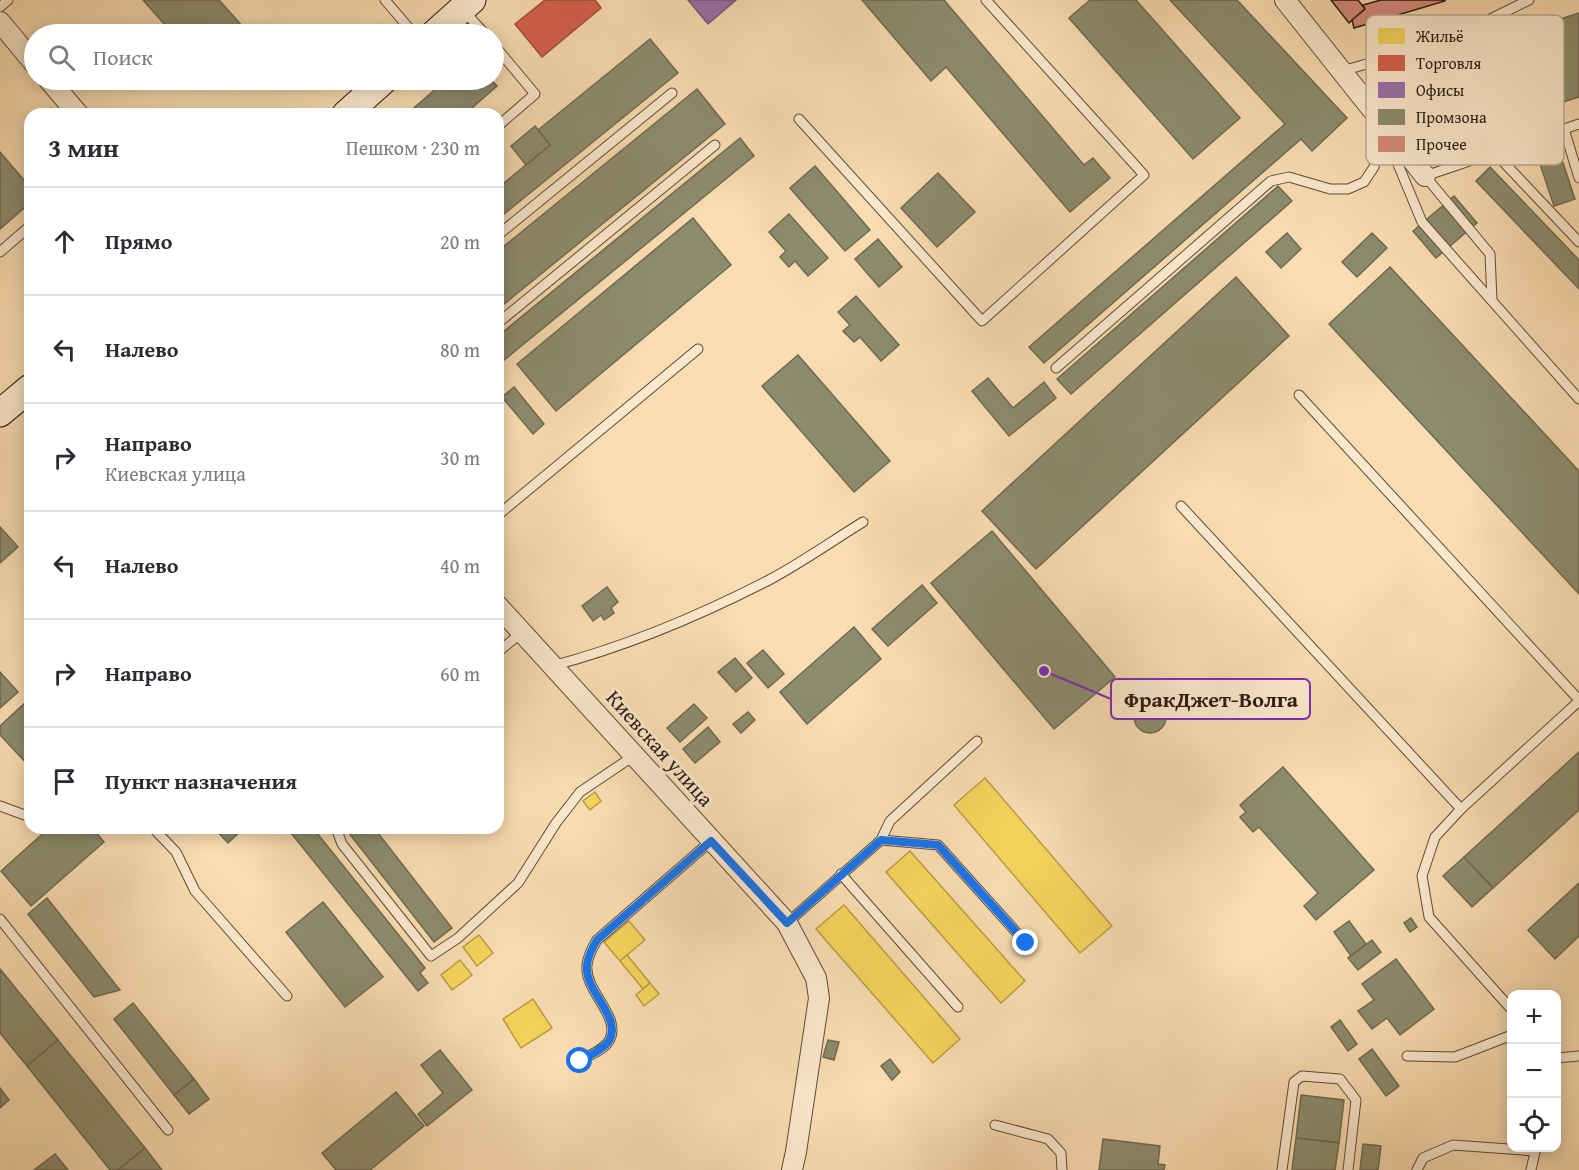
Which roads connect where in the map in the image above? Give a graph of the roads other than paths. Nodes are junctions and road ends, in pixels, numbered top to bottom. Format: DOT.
graph roads {
  1 [pos="8,0"];
  2 [pos="385,0"];
  3 [pos="986,0"];
  4 [pos="1285,0"];
  5 [pos="1529,0"];
  6 [pos="468,4"];
  7 [pos="0,7"];
  8 [pos="1498,15"];
  9 [pos="0,22"];
  10 [pos="405,24"];
  11 [pos="445,24"];
  12 [pos="479,24"];
  13 [pos="24,51"];
  14 [pos="504,57"];
  15 [pos="1366,64"];
  16 [pos="1342,71"];
  17 [pos="58,90"];
  18 [pos="373,90"];
  19 [pos="672,93"];
  20 [pos="1366,102"];
  21 [pos="73,108"];
  22 [pos="353,108"];
  23 [pos="799,119"];
  24 [pos="504,121"];
  25 [pos="1579,124"];
  26 [pos="1564,129"];
  27 [pos="715,146"];
  28 [pos="1375,165"];
  29 [pos="1398,165"];
  30 [pos="1416,165"];
  31 [pos="1457,165"];
  32 [pos="1506,165"];
  33 [pos="1425,176"];
  34 [pos="1579,178"];
  35 [pos="504,230"];
  36 [pos="24,231"];
  37 [pos="1579,243"];
  38 [pos="0,252"];
  39 [pos="1491,300"];
  40 [pos="504,318"];
  41 [pos="698,349"];
  42 [pos="1056,368"];
  43 [pos="24,393"];
  44 [pos="1299,395"];
  45 [pos="1579,399"];
  46 [pos="0,413"];
  47 [pos="1181,506"];
  48 [pos="504,510"];
  49 [pos="863,522"];
  50 [pos="504,613"];
  51 [pos="521,633"];
  52 [pos="504,647"];
  53 [pos="552,666"];
  54 [pos="1579,700"];
  55 [pos="977,741"];
  56 [pos="635,755"];
  57 [pos="0,806"];
  58 [pos="1461,809"];
  59 [pos="24,815"];
  60 [pos="159,834"];
  61 [pos="338,834"];
  62 [pos="881,840"];
  63 [pos="711,841"];
  64 [pos="842,874"];
  65 [pos="0,919"];
  66 [pos="787,923"];
  67 [pos="1026,943"];
  68 [pos="287,996"];
  69 [pos="1507,1004"];
  70 [pos="957,1006"];
  71 [pos="1507,1037"];
  72 [pos="1407,1056"];
  73 [pos="1579,1056"];
  74 [pos="1561,1058"];
  75 [pos="580,1061"];
  76 [pos="995,1125"];
  77 [pos="168,1130"];
  78 [pos="1507,1148"];
  79 [pos="1534,1152"];
  80 [pos="792,1170"];
  81 [pos="1062,1170"];
  82 [pos="1282,1170"];
  83 [pos="1348,1170"];
  84 [pos="1417,1170"];
  85 [pos="1531,1170"];
  1 -- 7 [label="lane"];
  2 -- 10 [label="lane"];
  3 -- 23 [label="lane"];
  4 -- 16 [label="street"];
  5 -- 8 [label="lane"];
  6 -- 11 [label="main road"];
  6 -- 12 [label="lane"];
  9 -- 13 [label="street"];
  14 -- 24 [label="lane"];
  15 -- 16 [label="lane"];
  16 -- 20 [label="street"];
  17 -- 21 [label="street"];
  18 -- 22 [label="main road"];
  19 -- 35 [label="lane"];
  25 -- 26 [label="lane"];
  26 -- 34 [label="lane"];
  27 -- 40 [label="lane"];
  28 -- 42 [label="lane"];
  29 -- 39 [label="lane"];
  30 -- 33 [label="street"];
  31 -- 33 [label="lane"];
  32 -- 37 [label="lane"];
  33 -- 39 [label="lane"];
  36 -- 38 [label="lane"];
  39 -- 45 [label="lane"];
  41 -- 48 [label="lane"];
  43 -- 46 [label="main road"];
  44 -- 54 [label="lane"];
  47 -- 58 [label="lane"];
  49 -- 53 [label="lane"];
  50 -- 51 [label="street, Киевская улица"];
  51 -- 52 [label="lane"];
  51 -- 53 [label="street, Киевская улица"];
  53 -- 56 [label="street, Киевская улица"];
  54 -- 58 [label="lane"];
  55 -- 62 [label="lane"];
  56 -- 61 [label="lane"];
  56 -- 63 [label="street, Киевская улица"];
  57 -- 59 [label="lane"];
  58 -- 69 [label="lane"];
  60 -- 68 [label="lane"];
  62 -- 64 [label="lane"];
  62 -- 67 [label="lane"];
  63 -- 66 [label="street, Киевская улица"];
  63 -- 75 [label="lane"];
  64 -- 66 [label="lane"];
  64 -- 70 [label="lane"];
  65 -- 77 [label="lane"];
  66 -- 80 [label="street, Киевская улица"];
  71 -- 72 [label="lane"];
  73 -- 74 [label="lane"];
  76 -- 81 [label="lane"];
  78 -- 84 [label="lane"];
  79 -- 85 [label="lane"];
  82 -- 83 [label="lane"];
}
